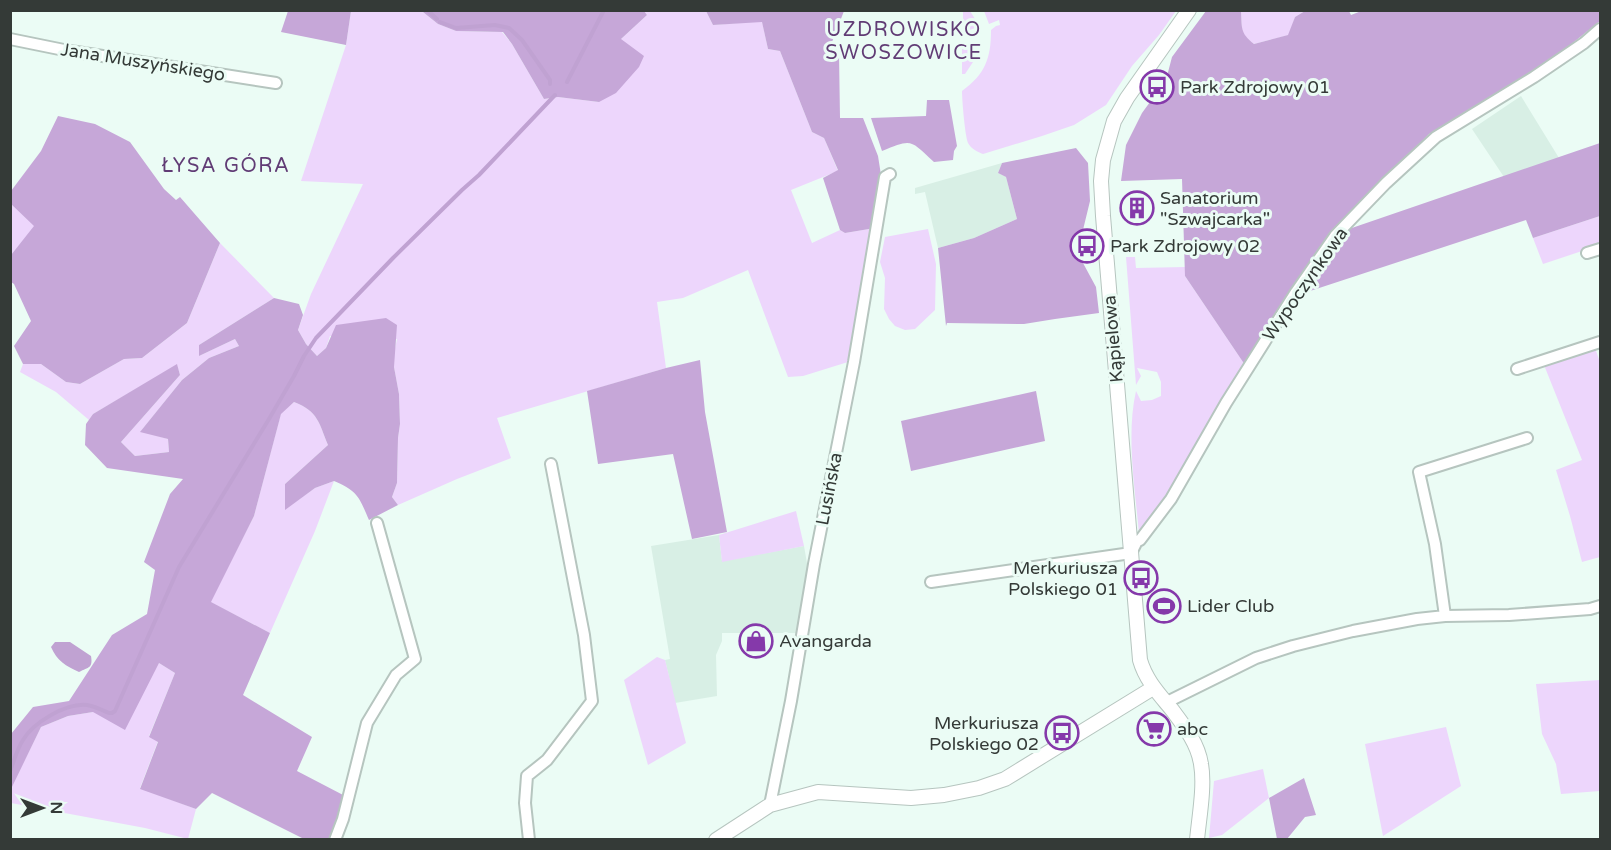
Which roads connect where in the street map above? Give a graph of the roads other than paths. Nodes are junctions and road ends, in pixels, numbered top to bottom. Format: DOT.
graph roads {
  1 [pos="1189,10"];
  2 [pos="1600,29"];
  3 [pos="10,39"];
  4 [pos="276,83"];
  5 [pos="890,174"];
  6 [pos="1600,249"];
  7 [pos="1587,253"];
  8 [pos="1600,342"];
  9 [pos="1517,369"];
  10 [pos="1527,438"];
  11 [pos="551,464"];
  12 [pos="377,523"];
  13 [pos="1131,553"];
  14 [pos="931,582"];
  15 [pos="1600,606"];
  16 [pos="1445,616"];
  17 [pos="1153,688"];
  18 [pos="1165,703"];
  19 [pos="770,805"];
  20 [pos="335,840"];
  21 [pos="529,840"];
  22 [pos="716,840"];
  23 [pos="1197,840"];
  1 -- 13 [label="street, Kąpielowa"];
  2 -- 13 [label="street, Wypoczynkowa"];
  3 -- 4 [label="street, Jana Muszyńskiego"];
  5 -- 19 [label="street, Lusińska"];
  6 -- 7 [label="street"];
  8 -- 9 [label="street"];
  10 -- 16 [label="street"];
  11 -- 21 [label="street"];
  12 -- 20 [label="street"];
  13 -- 14 [label="street"];
  13 -- 17 [label="street, Kąpielowa"];
  15 -- 16 [label="street"];
  16 -- 18 [label="street"];
  17 -- 18 [label="street, Kąpielowa"];
  17 -- 19 [label="street"];
  18 -- 23 [label="street, Kąpielowa"];
  19 -- 22 [label="street"];
}
